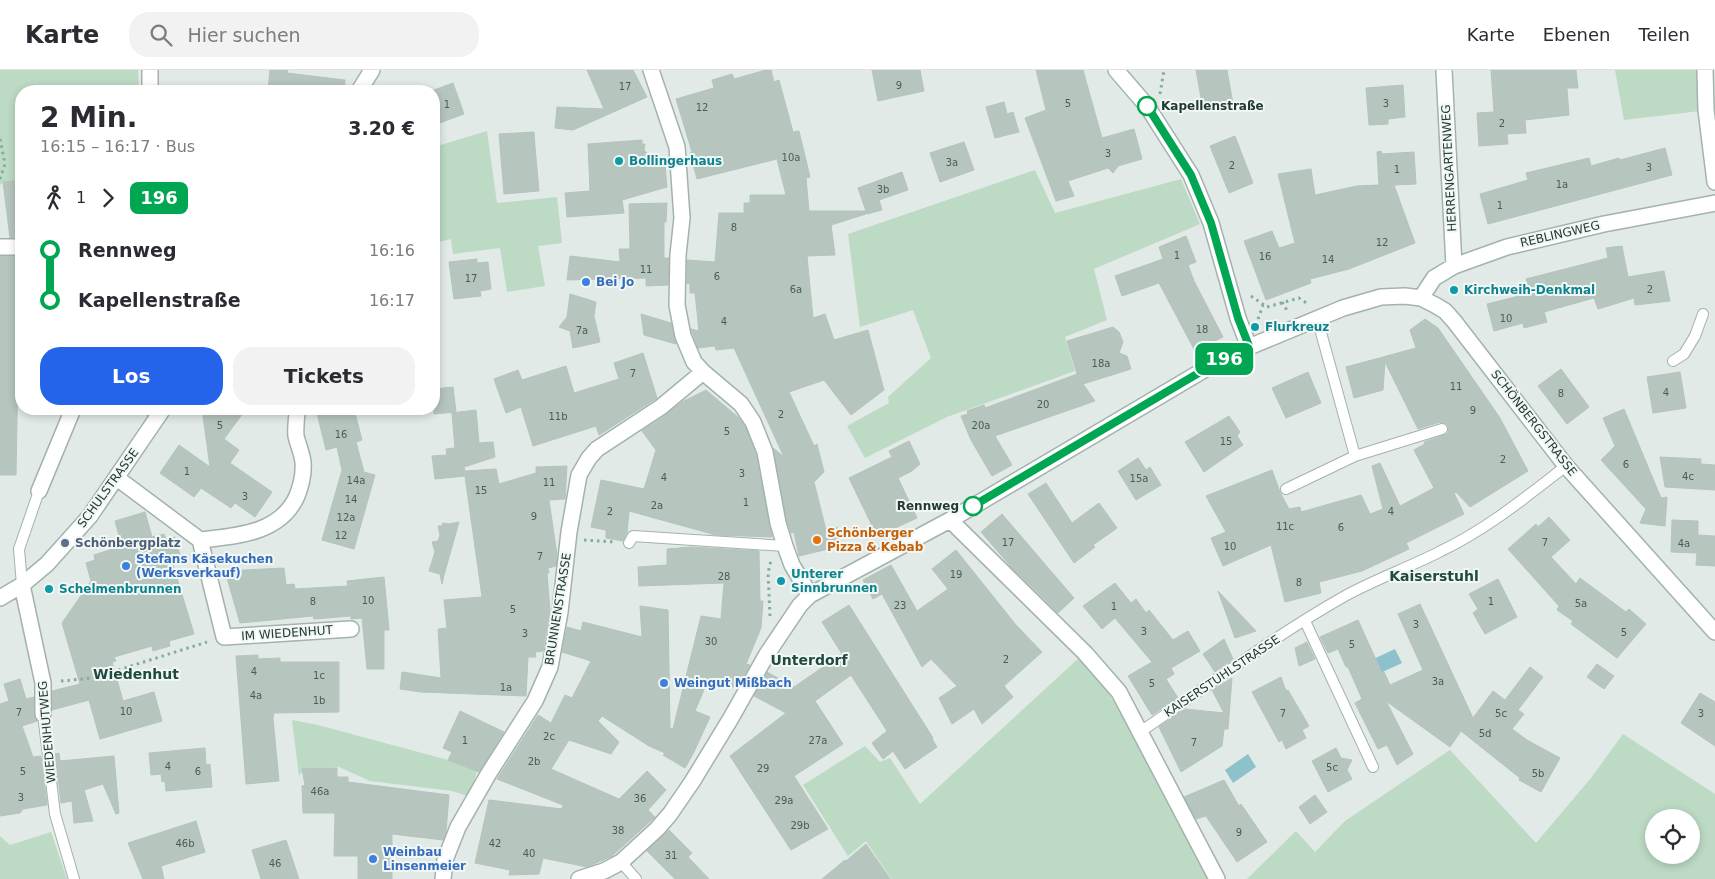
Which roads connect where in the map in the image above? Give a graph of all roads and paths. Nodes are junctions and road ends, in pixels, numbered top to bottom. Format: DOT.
graph roads {
  1 [pos="150,70"];
  2 [pos="372,70"];
  3 [pos="652,70"];
  4 [pos="1116,70"];
  5 [pos="1444,70"];
  6 [pos="1704,70"];
  7 [pos="150,85"];
  8 [pos="363,85"];
  9 [pos="0,139"];
  10 [pos="0,179"];
  11 [pos="1715,182"];
  12 [pos="1715,203"];
  13 [pos="0,247"];
  14 [pos="15,247"];
  15 [pos="1454,266"];
  16 [pos="1229,288"];
  17 [pos="1421,298"];
  18 [pos="1703,314"];
  19 [pos="1317,318"];
  20 [pos="1249,346"];
  21 [pos="1673,361"];
  22 [pos="703,372"];
  23 [pos="71,415"];
  24 [pos="153,415"];
  25 [pos="297,415"];
  26 [pos="1442,430"];
  27 [pos="1354,456"];
  28 [pos="1566,466"];
  29 [pos="118,478"];
  30 [pos="1286,489"];
  31 [pos="39,491"];
  32 [pos="950,520"];
  33 [pos="200,540"];
  34 [pos="628,543"];
  35 [pos="784,546"];
  36 [pos="22,585"];
  37 [pos="810,595"];
  38 [pos="0,598"];
  39 [pos="770,619"];
  40 [pos="1305,621"];
  41 [pos="351,629"];
  42 [pos="1715,632"];
  43 [pos="224,637"];
  44 [pos="43,683"];
  45 [pos="43,714"];
  46 [pos="1140,732"];
  47 [pos="1373,767"];
  48 [pos="621,862"];
  49 [pos="74,879"];
  50 [pos="443,879"];
  51 [pos="579,879"];
  52 [pos="636,879"];
  53 [pos="1217,879"];
  1 -- 7 [label="street"];
  2 -- 8 [label="street"];
  3 -- 22 [label="street"];
  4 -- 16 [label="street"];
  5 -- 15 [label="street, HERRENGARTENWEG"];
  6 -- 11 [label="street"];
  9 -- 10 [label="path"];
  12 -- 15 [label="street, REBLINGWEG"];
  13 -- 14 [label="street"];
  15 -- 17 [label="street, REBLINGWEG"];
  16 -- 19 [label="path"];
  16 -- 20 [label="street"];
  17 -- 19 [label="street, SCHÖNBERGSTRASSE"];
  17 -- 28 [label="street, SCHÖNBERGSTRASSE"];
  18 -- 21 [label="lane"];
  19 -- 20 [label="street, SCHÖNBERGSTRASSE"];
  19 -- 27 [label="lane"];
  20 -- 32 [label="street, SCHÖNBERGSTRASSE"];
  22 -- 35 [label="street"];
  22 -- 50 [label="street, BRUNNENSTRASSE"];
  23 -- 31 [label="street"];
  24 -- 29 [label="street, SCHULSTRASSE"];
  25 -- 33 [label="street"];
  26 -- 27 [label="lane"];
  27 -- 30 [label="lane"];
  28 -- 40 [label="lane, KAISERSTUHLSTRASSE"];
  28 -- 42 [label="street, SCHÖNBERGSTRASSE"];
  29 -- 33 [label="street"];
  29 -- 36 [label="street, SCHULSTRASSE"];
  31 -- 36 [label="lane"];
  32 -- 37 [label="street, SCHÖNBERGSTRASSE"];
  32 -- 46 [label="street"];
  33 -- 43 [label="street, IM WIEDENHUT"];
  34 -- 35 [label="lane"];
  35 -- 37 [label="street"];
  35 -- 39 [label="path"];
  36 -- 38 [label="street, SCHULSTRASSE"];
  36 -- 44 [label="street, WIEDENHUTWEG"];
  37 -- 48 [label="street, SCHÖNBERGSTRASSE"];
  40 -- 46 [label="lane, KAISERSTUHLSTRASSE"];
  40 -- 47 [label="lane"];
  41 -- 43 [label="street, IM WIEDENHUT"];
  43 -- 44 [label="path, IM WIEDENHUT"];
  44 -- 45 [label="street, WIEDENHUTWEG"];
  45 -- 49 [label="lane, WIEDENHUTWEG"];
  46 -- 53 [label="street"];
  48 -- 51 [label="street, SCHÖNBERGSTRASSE"];
  48 -- 52 [label="lane"];
}
